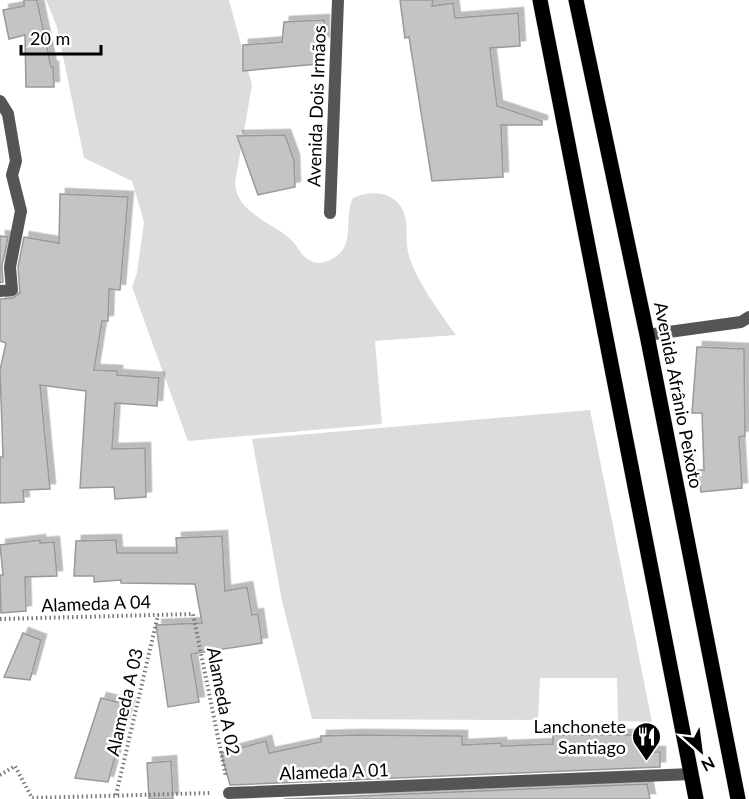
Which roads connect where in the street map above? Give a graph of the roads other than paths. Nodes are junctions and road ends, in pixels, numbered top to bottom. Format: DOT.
graph roads {
  1 [pos="338,0"];
  2 [pos="540,0"];
  3 [pos="576,0"];
  4 [pos="0,101"];
  5 [pos="330,213"];
  6 [pos="0,291"];
  7 [pos="749,317"];
  8 [pos="647,335"];
  9 [pos="692,774"];
  10 [pos="229,793"];
  11 [pos="696,799"];
  12 [pos="738,799"];
  1 -- 5 [label="street, Avenida Dois Irmãos"];
  2 -- 9 [label="main road"];
  3 -- 8 [label="main road, Avenida Afrânio Peixoto"];
  4 -- 6 [label="street"];
  7 -- 8 [label="street"];
  8 -- 12 [label="main road, Avenida Afrânio Peixoto"];
  9 -- 10 [label="street, Alameda A 01"];
  9 -- 11 [label="main road"];
}
